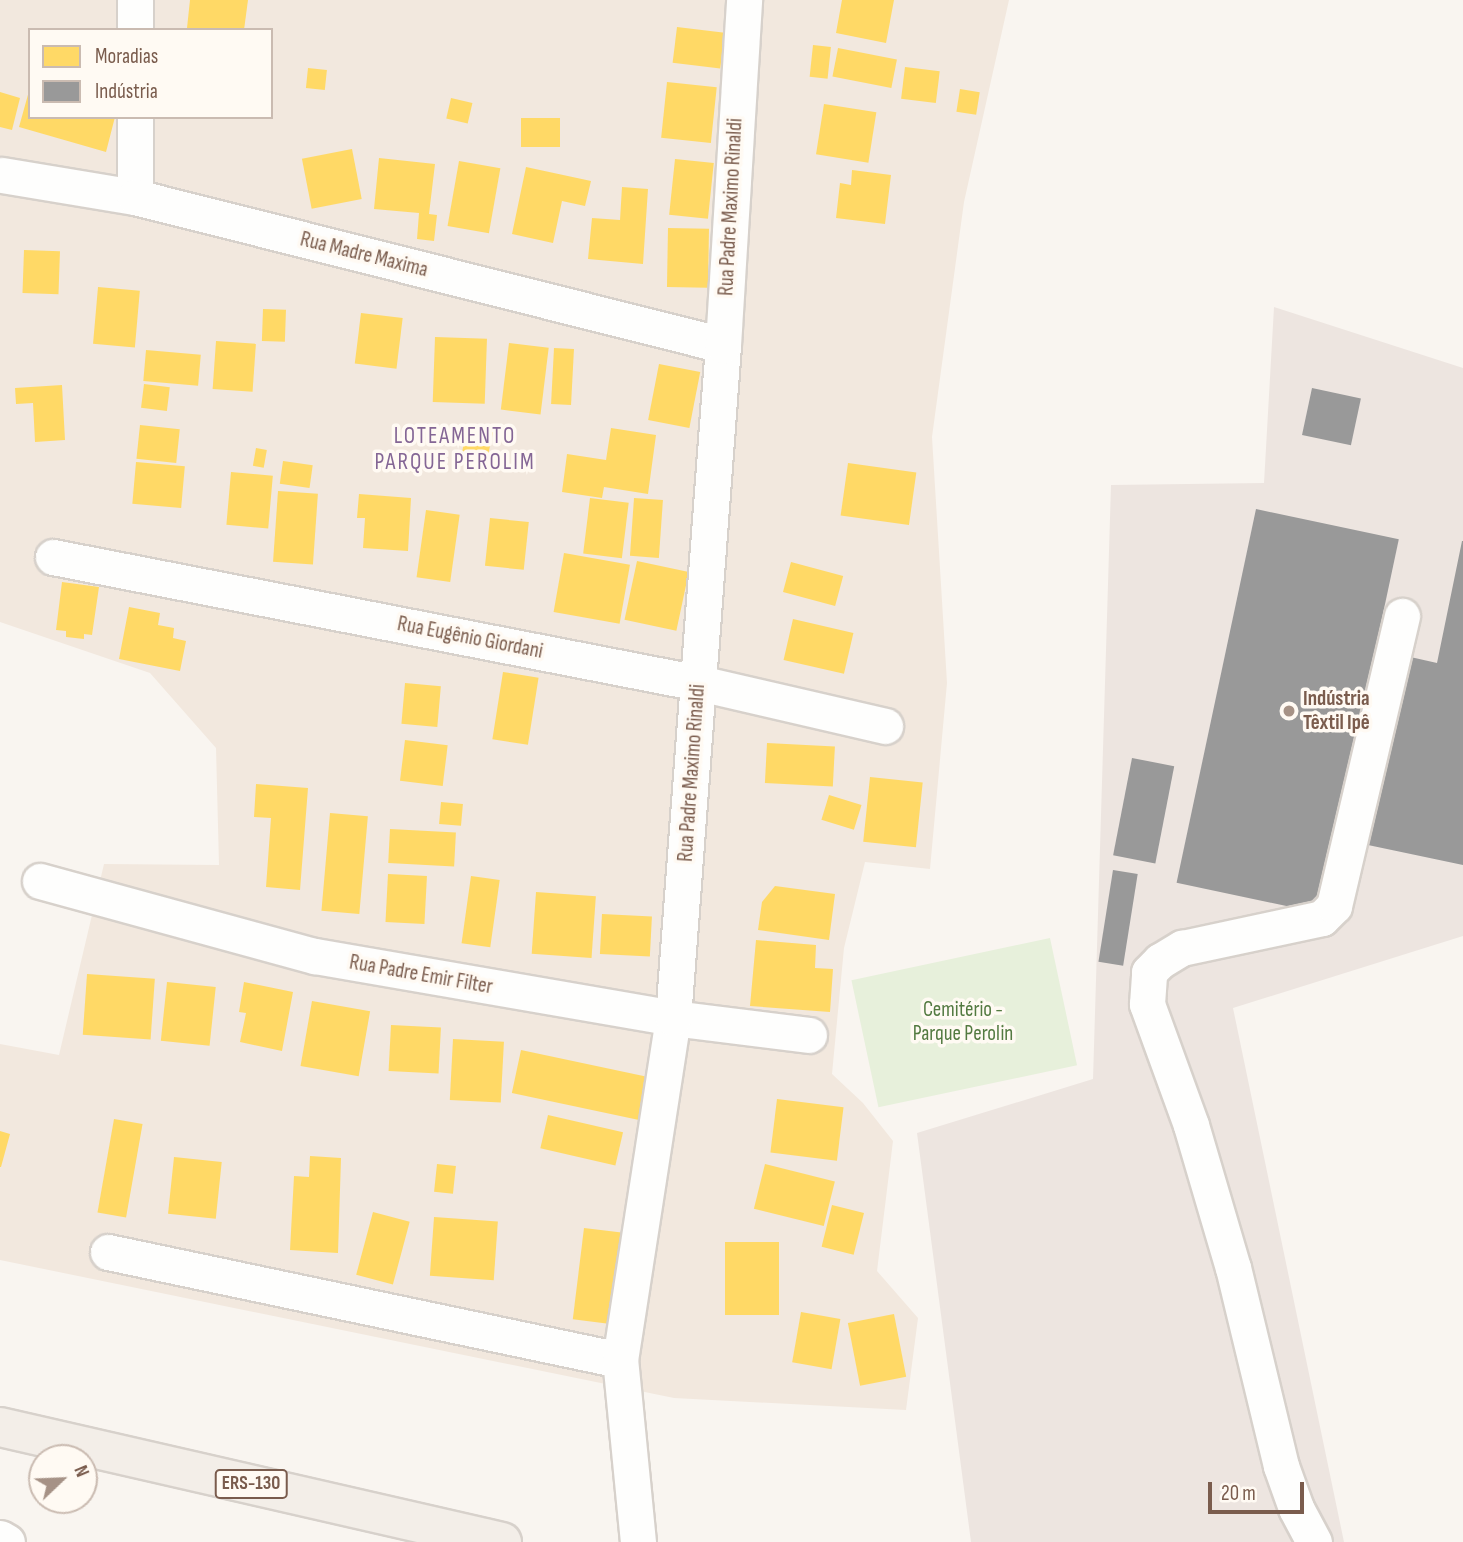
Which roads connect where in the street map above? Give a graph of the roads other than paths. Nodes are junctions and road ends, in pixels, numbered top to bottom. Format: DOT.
graph roads {
  1 [pos="135,0"];
  2 [pos="744,0"];
  3 [pos="135,28"];
  4 [pos="135,119"];
  5 [pos="2,175"];
  6 [pos="135,197"];
  7 [pos="723,345"];
  8 [pos="53,556"];
  9 [pos="1402,616"];
  10 [pos="699,683"];
  11 [pos="886,726"];
  12 [pos="40,881"];
  13 [pos="673,1018"];
  14 [pos="809,1035"];
  15 [pos="108,1252"];
  16 [pos="620,1360"];
  17 [pos="0,1427"];
  18 [pos="431,1536"];
  19 [pos="0,1538"];
  20 [pos="7,1542"];
  21 [pos="502,1542"];
  22 [pos="638,1542"];
  23 [pos="1314,1542"];
  1 -- 3 [label="street"];
  2 -- 7 [label="street, Rua Padre Maximo Rinaldi"];
  4 -- 6 [label="street"];
  5 -- 6 [label="street, Rua Madre Maxima"];
  6 -- 7 [label="street, Rua Madre Maxima"];
  7 -- 10 [label="street, Rua Padre Maximo Rinaldi"];
  8 -- 10 [label="street, Rua Eugênio Giordani"];
  9 -- 23 [label="street"];
  10 -- 11 [label="street, Rua Eugênio Giordani"];
  10 -- 13 [label="street, Rua Padre Maximo Rinaldi"];
  12 -- 13 [label="street, Rua Padre Emir Filter"];
  13 -- 14 [label="street, Rua Padre Emir Filter"];
  13 -- 16 [label="street, Rua Padre Maximo Rinaldi"];
  15 -- 16 [label="street"];
  16 -- 22 [label="street, Rua Padre Maximo Rinaldi"];
  17 -- 18 [label="main road, ERS-130"];
  18 -- 21 [label="main road, ERS-130"];
  19 -- 20 [label="street"];
}
